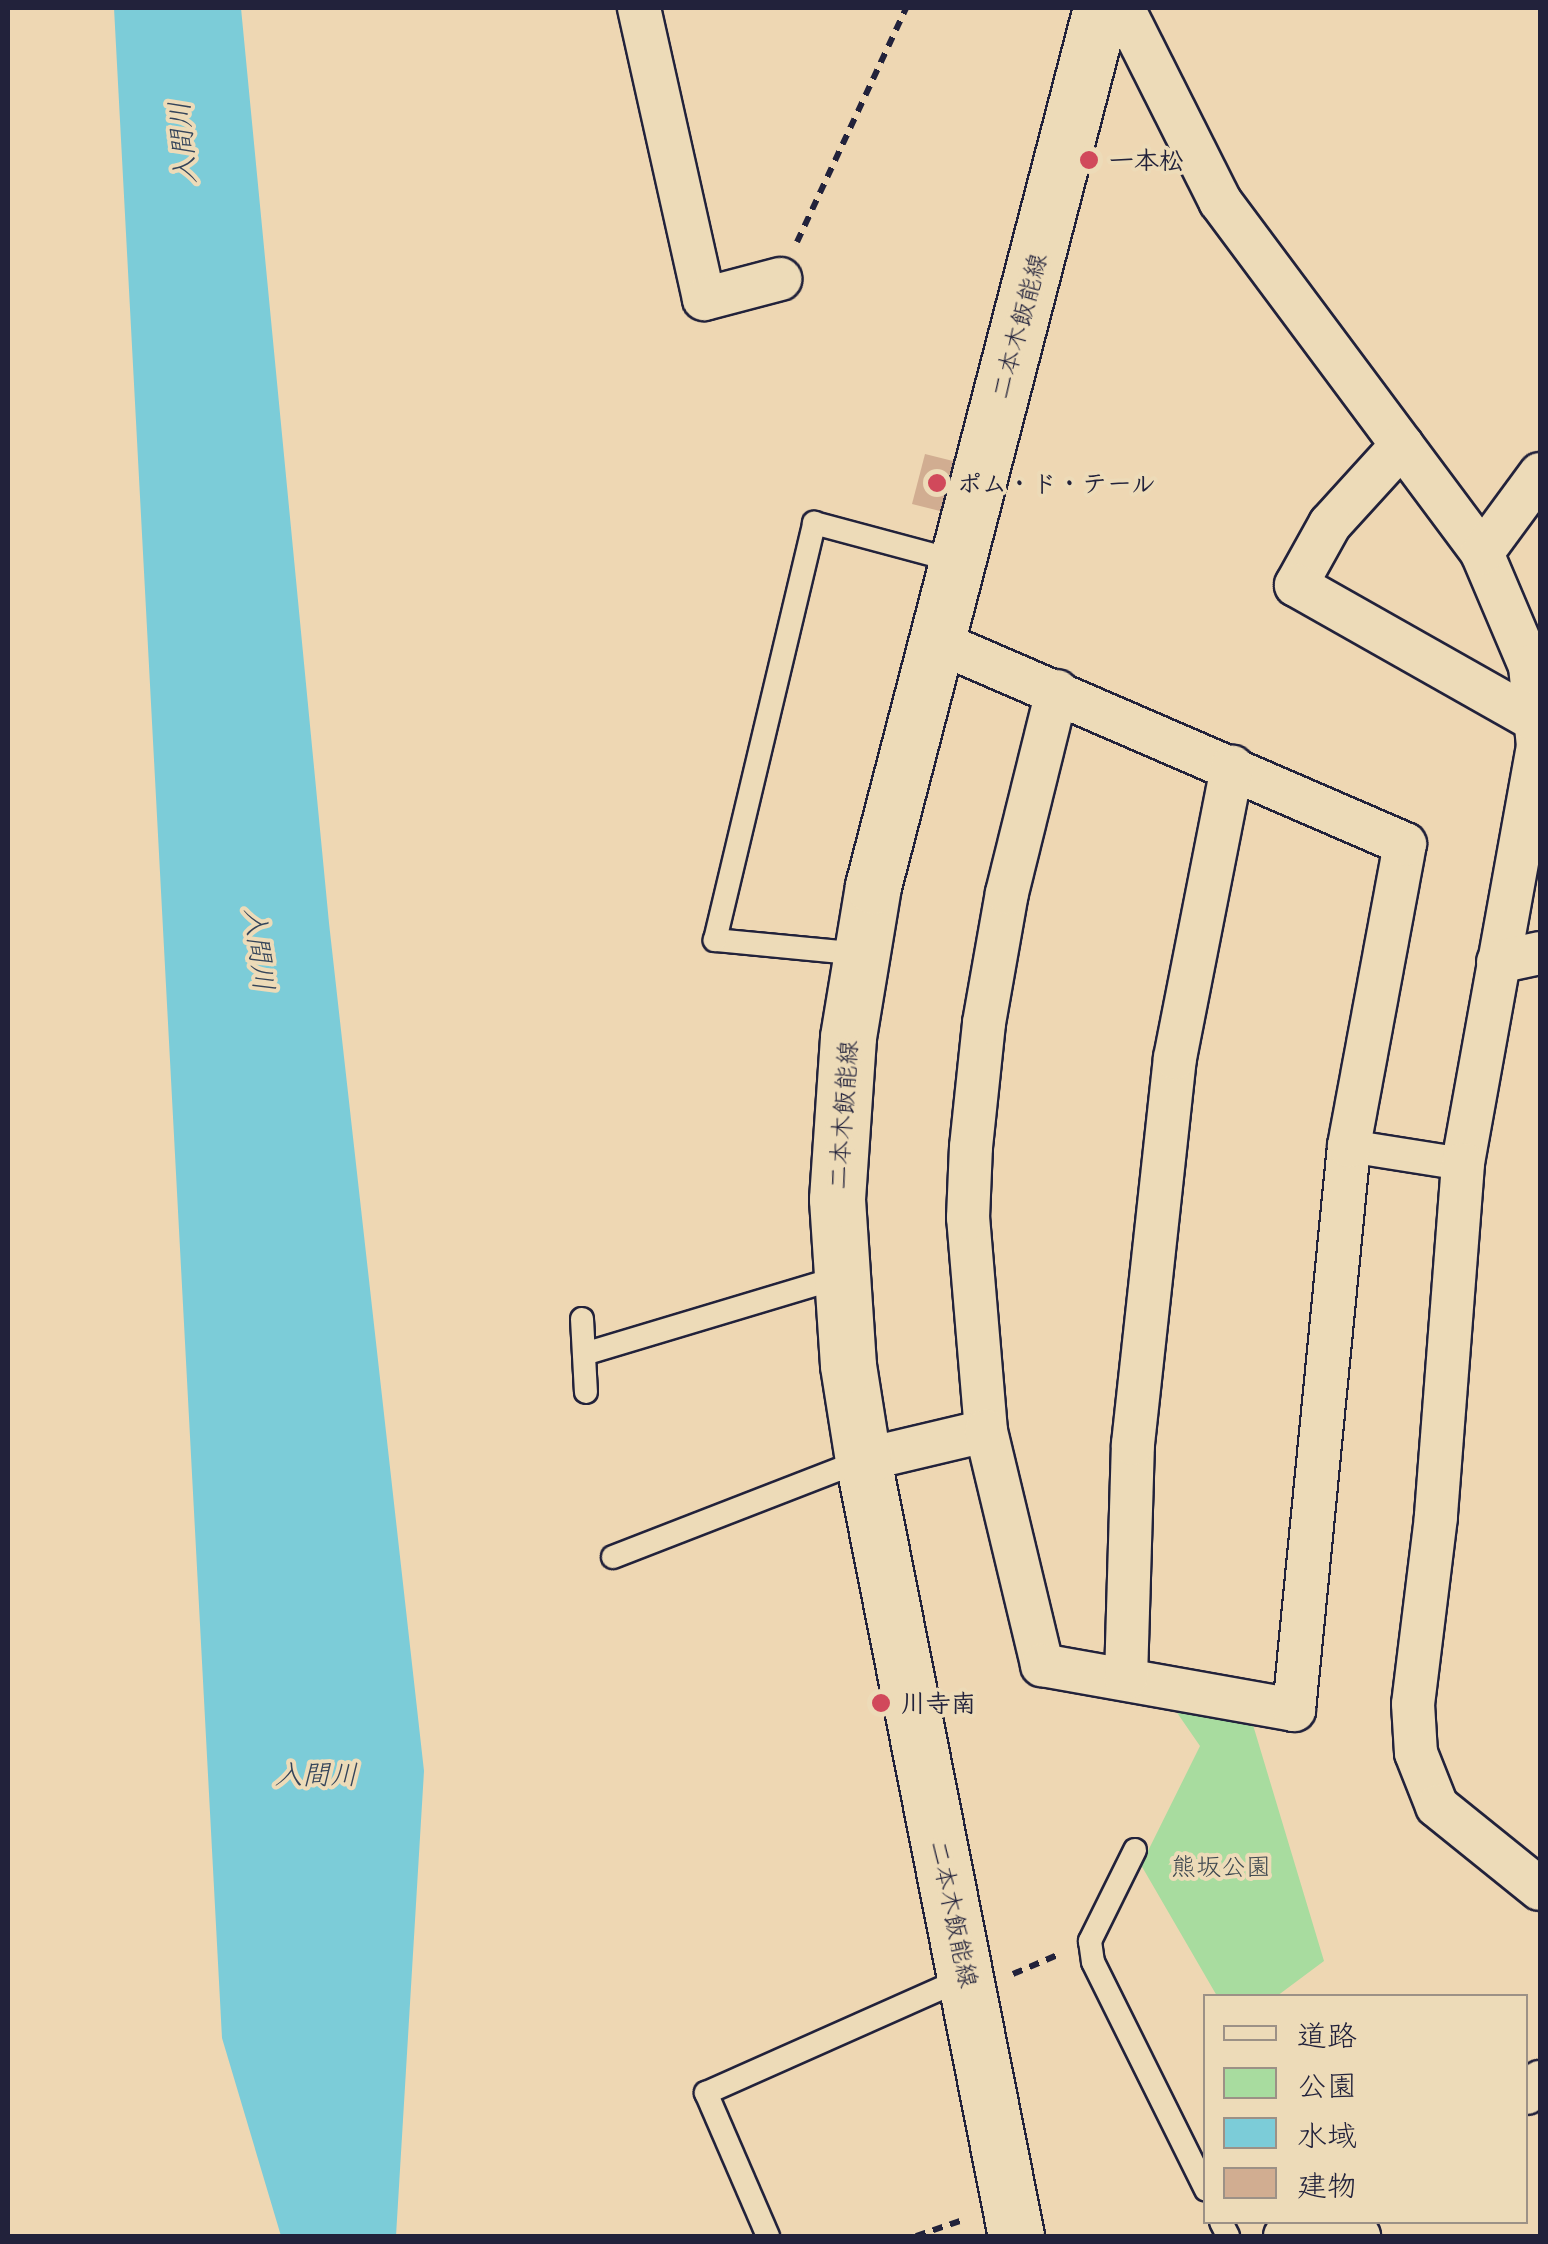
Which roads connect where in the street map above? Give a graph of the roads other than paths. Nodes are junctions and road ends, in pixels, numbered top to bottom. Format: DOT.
graph roads {
  1 [pos="639,8"];
  2 [pos="1101,8"];
  3 [pos="1123,8"];
  4 [pos="780,279"];
  5 [pos="1402,445"];
  6 [pos="1540,474"];
  7 [pos="1482,553"];
  8 [pos="956,561"];
  9 [pos="936,641"];
  10 [pos="1057,690"];
  11 [pos="1539,709"];
  12 [pos="1232,767"];
  13 [pos="1540,953"];
  14 [pos="861,954"];
  15 [pos="1498,962"];
  16 [pos="1349,1146"];
  17 [pos="1462,1164"];
  18 [pos="840,1277"];
  19 [pos="582,1318"];
  20 [pos="584,1354"];
  21 [pos="586,1392"];
  22 [pos="986,1430"];
  23 [pos="863,1460"];
  24 [pos="613,1557"];
  25 [pos="1126,1678"];
  26 [pos="1135,1850"];
  27 [pos="1540,1889"];
  28 [pos="970,1984"];
  29 [pos="1203,2184"];
  30 [pos="1313,2224"];
  31 [pos="768,2236"];
  32 [pos="1016,2236"];
  33 [pos="1284,2236"];
  1 -- 4 [label="street"];
  2 -- 8 [label="main road, 二本木飯能線"];
  3 -- 5 [label="street"];
  5 -- 7 [label="street"];
  5 -- 11 [label="street"];
  6 -- 7 [label="street"];
  7 -- 11 [label="street"];
  8 -- 9 [label="main road, 二本木飯能線"];
  8 -- 14 [label="lane"];
  9 -- 10 [label="street"];
  9 -- 14 [label="main road, 二本木飯能線"];
  10 -- 12 [label="street"];
  10 -- 22 [label="street"];
  11 -- 15 [label="street"];
  12 -- 16 [label="street"];
  12 -- 25 [label="street"];
  13 -- 15 [label="street"];
  14 -- 18 [label="main road, 二本木飯能線"];
  15 -- 17 [label="street"];
  16 -- 17 [label="street"];
  16 -- 25 [label="street"];
  17 -- 27 [label="street"];
  18 -- 20 [label="lane"];
  18 -- 23 [label="main road, 二本木飯能線"];
  19 -- 20 [label="lane"];
  20 -- 21 [label="lane"];
  22 -- 23 [label="street"];
  22 -- 25 [label="street"];
  23 -- 24 [label="lane"];
  23 -- 28 [label="main road, 二本木飯能線"];
  26 -- 29 [label="lane"];
  28 -- 31 [label="lane"];
  28 -- 32 [label="main road, 二本木飯能線"];
  30 -- 33 [label="street"];
}
